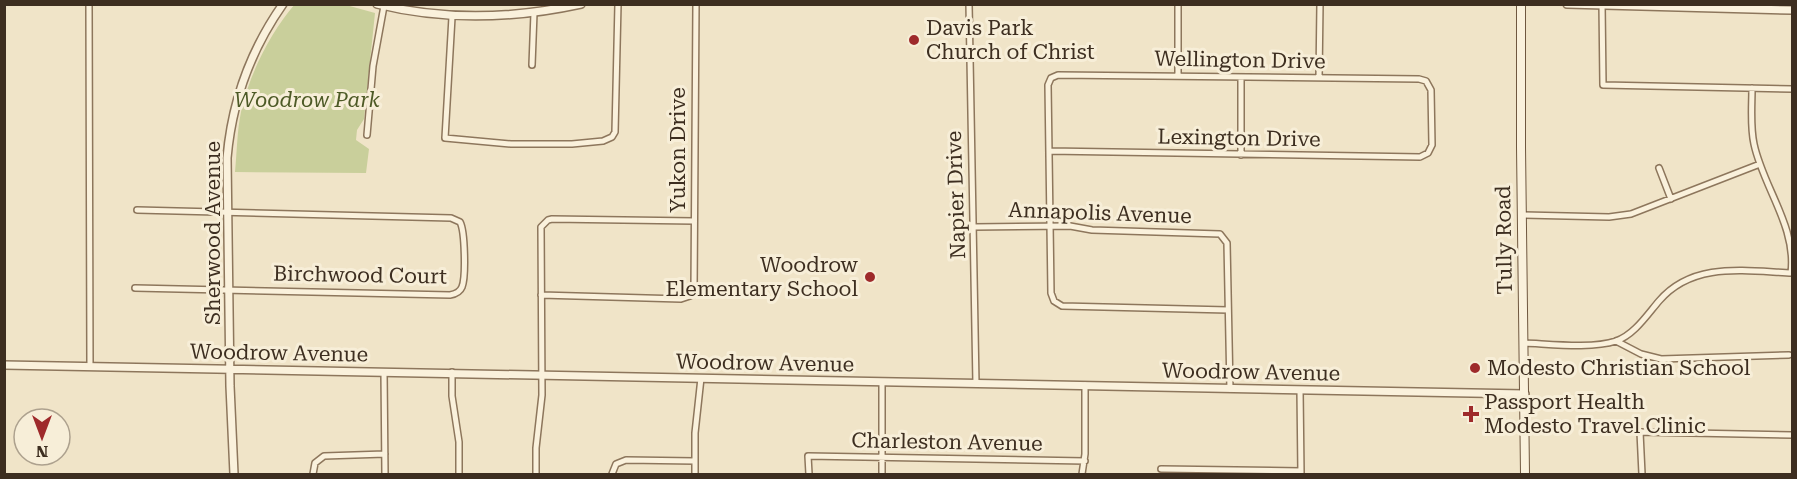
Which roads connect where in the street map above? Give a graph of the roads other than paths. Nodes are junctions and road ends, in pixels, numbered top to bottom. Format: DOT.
graph roads {
  1 [pos="89,4"];
  2 [pos="283,4"];
  3 [pos="581,4"];
  4 [pos="618,4"];
  5 [pos="696,4"];
  6 [pos="969,4"];
  7 [pos="1178,4"];
  8 [pos="1320,4"];
  9 [pos="1521,4"];
  10 [pos="1567,4"];
  11 [pos="380,5"];
  12 [pos="1602,5"];
  13 [pos="1790,8"];
  14 [pos="534,13"];
  15 [pos="452,17"];
  16 [pos="532,65"];
  17 [pos="1178,76"];
  18 [pos="1241,77"];
  19 [pos="1319,78"];
  20 [pos="1752,88"];
  21 [pos="1792,89"];
  22 [pos="367,135"];
  23 [pos="1049,152"];
  24 [pos="1428,153"];
  25 [pos="1240,155"];
  26 [pos="1760,164"];
  27 [pos="1659,168"];
  28 [pos="1671,199"];
  29 [pos="137,210"];
  30 [pos="228,213"];
  31 [pos="1522,215"];
  32 [pos="694,221"];
  33 [pos="1050,226"];
  34 [pos="974,227"];
  35 [pos="1792,273"];
  36 [pos="135,288"];
  37 [pos="229,290"];
  38 [pos="541,295"];
  39 [pos="1228,310"];
  40 [pos="1617,341"];
  41 [pos="1524,343"];
  42 [pos="1789,355"];
  43 [pos="4,365"];
  44 [pos="90,367"];
  45 [pos="230,369"];
  46 [pos="384,372"];
  47 [pos="452,372"];
  48 [pos="542,375"];
  49 [pos="701,378"];
  50 [pos="882,382"];
  51 [pos="976,384"];
  52 [pos="1085,385"];
  53 [pos="1230,389"];
  54 [pos="1300,390"];
  55 [pos="1525,394"];
  56 [pos="1792,435"];
  57 [pos="385,454"];
  58 [pos="881,457"];
  59 [pos="695,461"];
  60 [pos="1085,461"];
  61 [pos="1161,469"];
  62 [pos="1301,473"];
  63 [pos="234,474"];
  64 [pos="314,474"];
  65 [pos="385,474"];
  66 [pos="459,474"];
  67 [pos="536,474"];
  68 [pos="612,474"];
  69 [pos="695,474"];
  70 [pos="808,474"];
  71 [pos="882,474"];
  72 [pos="1082,474"];
  73 [pos="1525,474"];
  74 [pos="1642,474"];
  1 -- 44 [label="street"];
  2 -- 30 [label="street, Sherwood Avenue"];
  3 -- 14 [label="street"];
  4 -- 15 [label="street"];
  5 -- 32 [label="street, Yukon Drive"];
  6 -- 34 [label="street, Napier Drive"];
  7 -- 17 [label="street"];
  8 -- 19 [label="street"];
  9 -- 31 [label="main road, Tully Road"];
  10 -- 12 [label="street"];
  11 -- 15 [label="street"];
  11 -- 22 [label="street"];
  12 -- 13 [label="street"];
  12 -- 20 [label="street"];
  14 -- 15 [label="street"];
  14 -- 16 [label="street"];
  17 -- 18 [label="street, Wellington Drive"];
  17 -- 23 [label="street, Wellington Drive"];
  18 -- 19 [label="street, Wellington Drive"];
  18 -- 25 [label="street"];
  19 -- 24 [label="street, Wellington Drive"];
  20 -- 21 [label="street"];
  20 -- 26 [label="street"];
  23 -- 25 [label="street, Lexington Drive"];
  23 -- 33 [label="street"];
  24 -- 25 [label="street, Lexington Drive"];
  26 -- 28 [label="street"];
  26 -- 35 [label="street"];
  27 -- 28 [label="street"];
  28 -- 31 [label="street"];
  29 -- 30 [label="street, Birchwood Court"];
  30 -- 37 [label="street, Sherwood Avenue"];
  30 -- 37 [label="street, Birchwood Court"];
  31 -- 41 [label="main road, Tully Road"];
  32 -- 38 [label="street"];
  32 -- 38 [label="street, Yukon Drive"];
  33 -- 34 [label="street, Annapolis Avenue"];
  33 -- 39 [label="street, Annapolis Avenue"];
  33 -- 39 [label="street"];
  34 -- 51 [label="street, Napier Drive"];
  35 -- 40 [label="street"];
  36 -- 37 [label="street, Birchwood Court"];
  37 -- 45 [label="street, Sherwood Avenue"];
  38 -- 48 [label="street"];
  39 -- 53 [label="street"];
  40 -- 41 [label="street"];
  40 -- 42 [label="street"];
  41 -- 55 [label="main road, Tully Road"];
  43 -- 44 [label="street, Woodrow Avenue"];
  44 -- 45 [label="street, Woodrow Avenue"];
  45 -- 46 [label="street, Woodrow Avenue"];
  45 -- 63 [label="street, Sherwood Avenue"];
  46 -- 47 [label="street, Woodrow Avenue"];
  46 -- 57 [label="street"];
  47 -- 48 [label="street, Woodrow Avenue"];
  47 -- 66 [label="street"];
  48 -- 49 [label="street, Woodrow Avenue"];
  48 -- 67 [label="street"];
  49 -- 50 [label="street, Woodrow Avenue"];
  49 -- 59 [label="street"];
  50 -- 51 [label="street, Woodrow Avenue"];
  50 -- 58 [label="street"];
  51 -- 52 [label="street, Woodrow Avenue"];
  52 -- 53 [label="street, Woodrow Avenue"];
  52 -- 60 [label="street"];
  53 -- 54 [label="street, Woodrow Avenue"];
  54 -- 55 [label="street, Woodrow Avenue"];
  54 -- 62 [label="street"];
  55 -- 73 [label="main road, Tully Road"];
  56 -- 74 [label="street"];
  57 -- 64 [label="street"];
  57 -- 65 [label="street"];
  58 -- 60 [label="street, Charleston Avenue"];
  58 -- 70 [label="street, Charleston Avenue"];
  58 -- 71 [label="street"];
  59 -- 68 [label="street"];
  59 -- 69 [label="street"];
  60 -- 72 [label="street"];
  61 -- 62 [label="street"];
}
